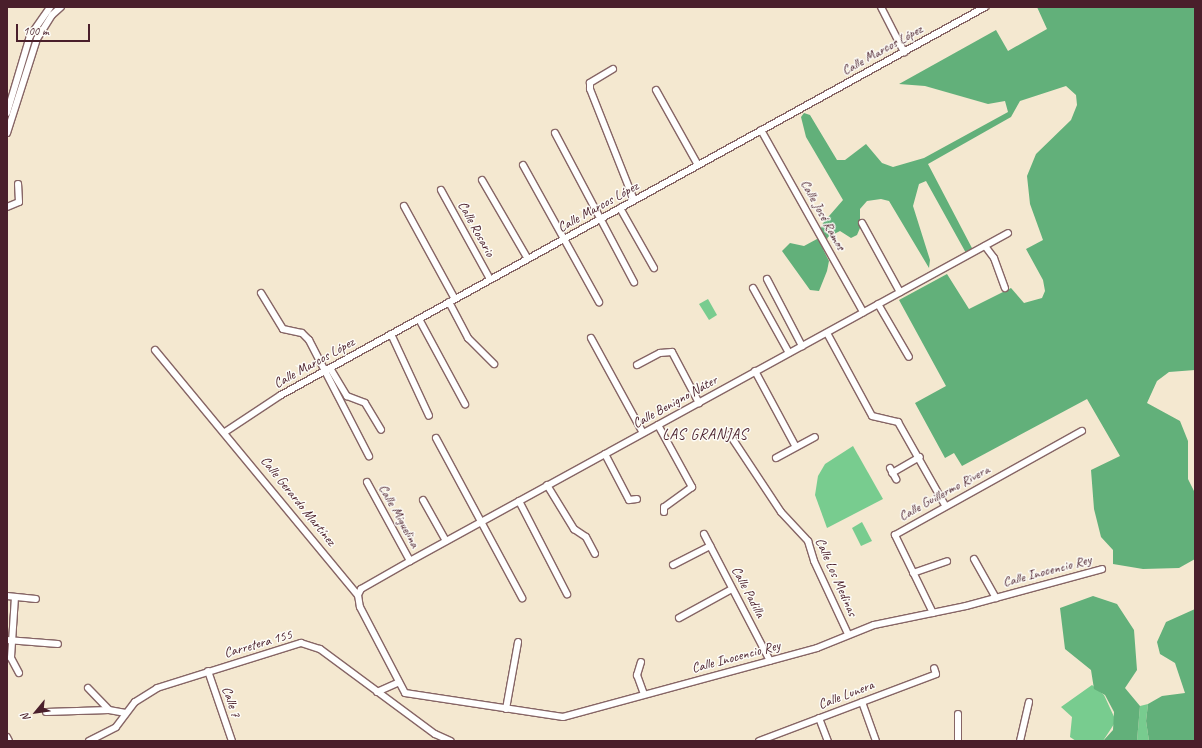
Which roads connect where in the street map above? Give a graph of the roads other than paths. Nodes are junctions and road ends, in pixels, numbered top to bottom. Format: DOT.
graph roads {
  1 [pos="50,7"];
  2 [pos="61,7"];
  3 [pos="881,7"];
  4 [pos="970,7"];
  5 [pos="985,7"];
  6 [pos="974,13"];
  7 [pos="904,52"];
  8 [pos="613,69"];
  9 [pos="656,90"];
  10 [pos="7,112"];
  11 [pos="761,130"];
  12 [pos="7,133"];
  13 [pos="555,133"];
  14 [pos="523,164"];
  15 [pos="698,165"];
  16 [pos="482,180"];
  17 [pos="18,184"];
  18 [pos="441,190"];
  19 [pos="634,200"];
  20 [pos="404,206"];
  21 [pos="7,207"];
  22 [pos="620,208"];
  23 [pos="599,220"];
  24 [pos="862,222"];
  25 [pos="1008,233"];
  26 [pos="564,239"];
  27 [pos="985,246"];
  28 [pos="528,259"];
  29 [pos="654,268"];
  30 [pos="767,279"];
  31 [pos="490,280"];
  32 [pos="634,282"];
  33 [pos="752,288"];
  34 [pos="1005,288"];
  35 [pos="900,292"];
  36 [pos="261,293"];
  37 [pos="452,301"];
  38 [pos="599,302"];
  39 [pos="878,304"];
  40 [pos="863,312"];
  41 [pos="419,319"];
  42 [pos="827,333"];
  43 [pos="391,334"];
  44 [pos="591,338"];
  45 [pos="802,346"];
  46 [pos="155,350"];
  47 [pos="789,353"];
  48 [pos="908,357"];
  49 [pos="494,364"];
  50 [pos="637,365"];
  51 [pos="330,368"];
  52 [pos="323,371"];
  53 [pos="755,371"];
  54 [pos="699,403"];
  55 [pos="465,404"];
  56 [pos="429,416"];
  57 [pos="658,425"];
  58 [pos="381,430"];
  59 [pos="1082,431"];
  60 [pos="225,432"];
  61 [pos="643,433"];
  62 [pos="730,434"];
  63 [pos="815,436"];
  64 [pos="436,438"];
  65 [pos="796,447"];
  66 [pos="605,454"];
  67 [pos="369,456"];
  68 [pos="920,457"];
  69 [pos="776,458"];
  70 [pos="896,479"];
  71 [pos="367,482"];
  72 [pos="547,485"];
  73 [pos="638,499"];
  74 [pos="423,500"];
  75 [pos="519,501"];
  76 [pos="945,505"];
  77 [pos="664,512"];
  78 [pos="481,522"];
  79 [pos="704,534"];
  80 [pos="446,541"];
  81 [pos="710,546"];
  82 [pos="596,554"];
  83 [pos="974,559"];
  84 [pos="410,561"];
  85 [pos="947,561"];
  86 [pos="673,565"];
  87 [pos="1102,569"];
  88 [pos="913,573"];
  89 [pos="732,589"];
  90 [pos="567,594"];
  91 [pos="358,595"];
  92 [pos="7,596"];
  93 [pos="15,597"];
  94 [pos="522,598"];
  95 [pos="996,598"];
  96 [pos="36,599"];
  97 [pos="933,613"];
  98 [pos="679,618"];
  99 [pos="848,634"];
  100 [pos="10,640"];
  101 [pos="518,642"];
  102 [pos="58,644"];
  103 [pos="770,661"];
  104 [pos="641,662"];
  105 [pos="934,668"];
  106 [pos="208,671"];
  107 [pos="19,673"];
  108 [pos="399,682"];
  109 [pos="88,688"];
  110 [pos="378,692"];
  111 [pos="644,694"];
  112 [pos="862,702"];
  113 [pos="1029,702"];
  114 [pos="506,709"];
  115 [pos="109,710"];
  116 [pos="46,712"];
  117 [pos="126,713"];
  118 [pos="958,714"];
  119 [pos="819,718"];
  120 [pos="7,737"];
  121 [pos="776,738"];
  122 [pos="9,741"];
  123 [pos="89,741"];
  124 [pos="232,741"];
  125 [pos="451,741"];
  126 [pos="759,741"];
  127 [pos="828,741"];
  128 [pos="876,741"];
  129 [pos="958,741"];
  130 [pos="1020,741"];
  1 -- 10 [label="street"];
  2 -- 12 [label="street"];
  3 -- 7 [label="street"];
  4 -- 6 [label="street"];
  5 -- 6 [label="street, Calle Marcos López"];
  6 -- 7 [label="street, Calle Marcos López"];
  7 -- 11 [label="street, Calle Marcos López"];
  8 -- 19 [label="street"];
  9 -- 15 [label="street"];
  11 -- 15 [label="street, Calle Marcos López"];
  11 -- 40 [label="street, Calle José Ramos"];
  13 -- 23 [label="street"];
  14 -- 26 [label="street"];
  15 -- 19 [label="street, Calle Marcos López"];
  16 -- 28 [label="street"];
  17 -- 21 [label="street"];
  18 -- 31 [label="street, Calle Rosario"];
  19 -- 22 [label="street, Calle Marcos López"];
  20 -- 37 [label="street"];
  22 -- 23 [label="street, Calle Marcos López"];
  22 -- 29 [label="street"];
  23 -- 26 [label="street, Calle Marcos López"];
  23 -- 32 [label="street"];
  24 -- 35 [label="street"];
  25 -- 27 [label="street, Calle Benigno Náter"];
  26 -- 28 [label="street, Calle Marcos López"];
  26 -- 38 [label="street"];
  27 -- 34 [label="street"];
  27 -- 35 [label="street, Calle Benigno Náter"];
  28 -- 31 [label="street, Calle Marcos López"];
  30 -- 45 [label="street"];
  31 -- 37 [label="street, Calle Marcos López"];
  33 -- 47 [label="street"];
  35 -- 39 [label="street, Calle Benigno Náter"];
  36 -- 52 [label="street"];
  37 -- 41 [label="street, Calle Marcos López"];
  37 -- 49 [label="street"];
  39 -- 40 [label="street, Calle Benigno Náter"];
  39 -- 48 [label="street"];
  40 -- 42 [label="street, Calle Benigno Náter"];
  41 -- 43 [label="street, Calle Marcos López"];
  41 -- 55 [label="street"];
  42 -- 45 [label="street, Calle Benigno Náter"];
  42 -- 68 [label="street"];
  43 -- 51 [label="street, Calle Marcos López"];
  43 -- 56 [label="street"];
  44 -- 61 [label="street"];
  45 -- 47 [label="street, Calle Benigno Náter"];
  46 -- 60 [label="street, Calle Gerardo Martínez"];
  47 -- 53 [label="street, Calle Benigno Náter"];
  50 -- 54 [label="street"];
  51 -- 52 [label="street, Calle Marcos López"];
  51 -- 58 [label="street"];
  52 -- 60 [label="street, Calle Marcos López"];
  52 -- 67 [label="street"];
  53 -- 54 [label="street, Calle Benigno Náter"];
  53 -- 65 [label="street"];
  54 -- 57 [label="street, Calle Benigno Náter"];
  57 -- 61 [label="street, Calle Benigno Náter"];
  57 -- 77 [label="street"];
  59 -- 76 [label="street, Calle Guillermo Rivera"];
  60 -- 91 [label="street, Calle Gerardo Martínez"];
  61 -- 66 [label="street, Calle Benigno Náter"];
  62 -- 99 [label="street, Calle Los Medinas"];
  63 -- 65 [label="street"];
  64 -- 78 [label="street"];
  65 -- 69 [label="street"];
  66 -- 72 [label="street, Calle Benigno Náter"];
  66 -- 73 [label="street"];
  68 -- 70 [label="street"];
  68 -- 76 [label="street"];
  71 -- 84 [label="street, Calle Miguelina"];
  72 -- 75 [label="street, Calle Benigno Náter"];
  72 -- 82 [label="street"];
  74 -- 80 [label="street"];
  75 -- 78 [label="street, Calle Benigno Náter"];
  75 -- 90 [label="street"];
  76 -- 88 [label="street, Calle Guillermo Rivera"];
  78 -- 80 [label="street, Calle Benigno Náter"];
  78 -- 94 [label="street"];
  79 -- 81 [label="street, Calle Padilla"];
  80 -- 84 [label="street, Calle Benigno Náter"];
  81 -- 86 [label="street"];
  81 -- 89 [label="street, Calle Padilla"];
  83 -- 95 [label="street"];
  84 -- 91 [label="street, Calle Benigno Náter"];
  85 -- 88 [label="street"];
  87 -- 95 [label="street, Calle Inocencio Rey"];
  88 -- 97 [label="street, Calle Guillermo Rivera"];
  89 -- 98 [label="street"];
  89 -- 103 [label="street, Calle Padilla"];
  91 -- 108 [label="street, Calle Gerardo Martínez"];
  92 -- 93 [label="street"];
  93 -- 96 [label="street"];
  93 -- 100 [label="street"];
  95 -- 97 [label="street, Calle Inocencio Rey"];
  97 -- 99 [label="street, Calle Inocencio Rey"];
  99 -- 103 [label="street, Calle Inocencio Rey"];
  100 -- 102 [label="street"];
  100 -- 107 [label="street"];
  101 -- 114 [label="street"];
  103 -- 111 [label="street, Calle Inocencio Rey"];
  104 -- 111 [label="street"];
  105 -- 112 [label="street, Calle Lunera"];
  106 -- 110 [label="street, Carretera 155"];
  106 -- 117 [label="street, Carretera 155"];
  106 -- 124 [label="street, Calle 7"];
  108 -- 110 [label="street"];
  108 -- 114 [label="street, Calle Inocencio Rey"];
  109 -- 115 [label="street"];
  110 -- 125 [label="street, Carretera 155"];
  111 -- 114 [label="street, Calle Inocencio Rey"];
  112 -- 119 [label="street, Calle Lunera"];
  112 -- 128 [label="street"];
  113 -- 130 [label="street"];
  115 -- 116 [label="street"];
  115 -- 117 [label="street"];
  117 -- 123 [label="street, Carretera 155"];
  118 -- 129 [label="street"];
  119 -- 121 [label="street, Calle Lunera"];
  119 -- 127 [label="street"];
  120 -- 122 [label="street"];
  121 -- 126 [label="street, Calle Lunera"];
}
